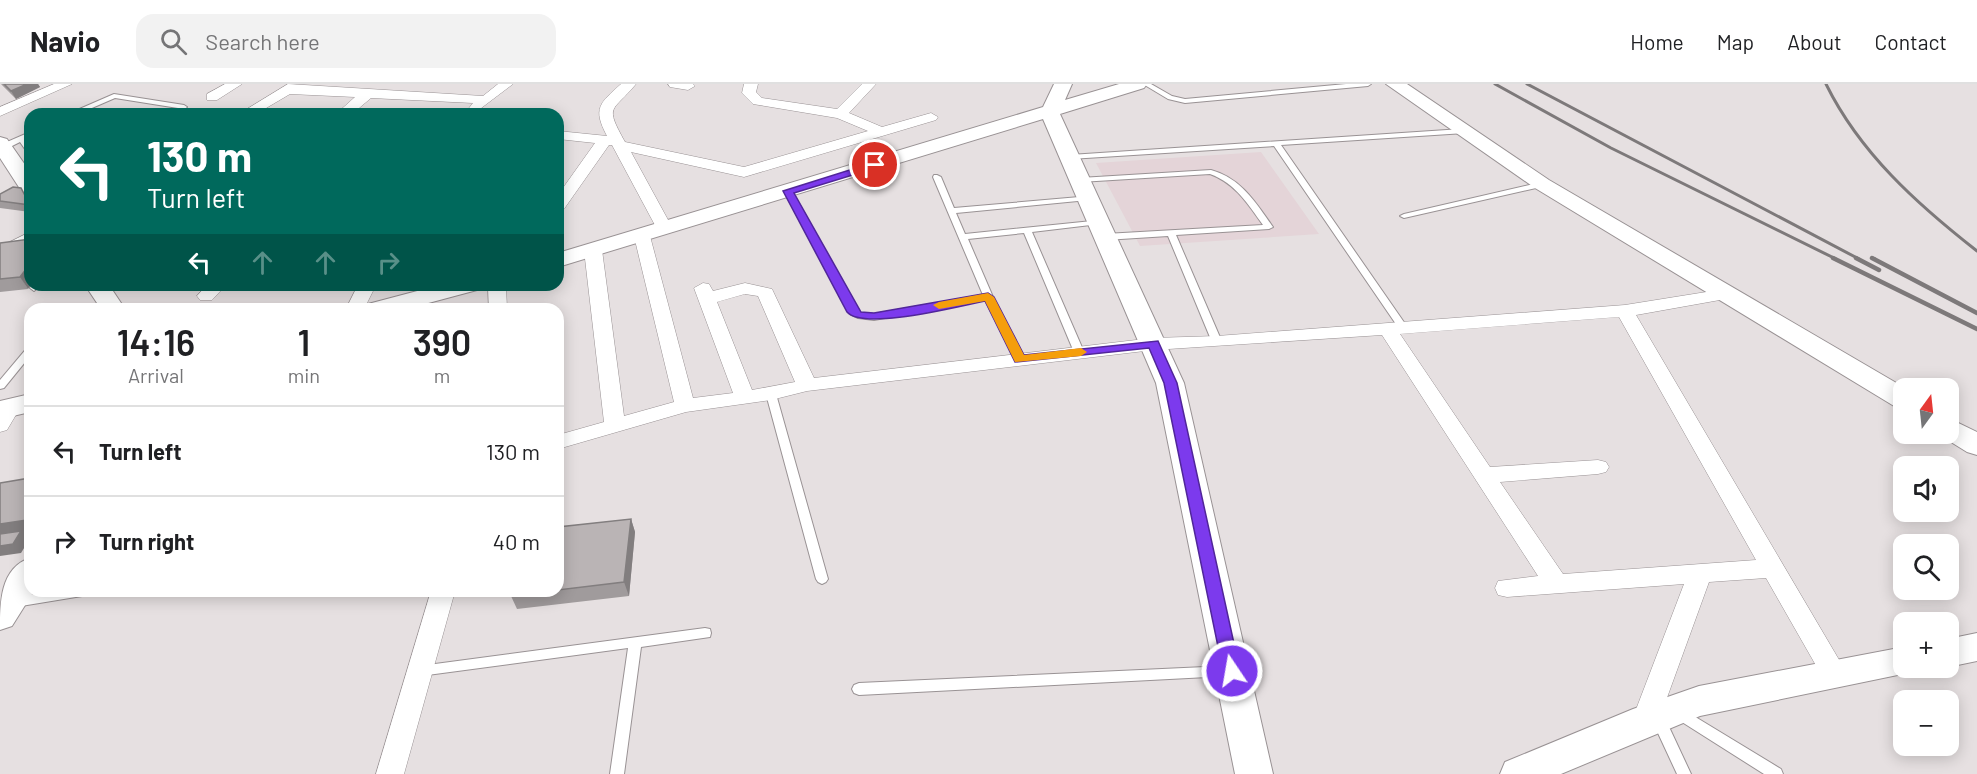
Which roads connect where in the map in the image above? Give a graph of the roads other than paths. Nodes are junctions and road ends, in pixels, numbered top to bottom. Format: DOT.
graph roads {
  1 [pos="64,84"];
  2 [pos="506,84"];
  3 [pos="629,84"];
  4 [pos="751,84"];
  5 [pos="870,84"];
  6 [pos="1063,84"];
  7 [pos="1138,84"];
  8 [pos="1146,84"];
  9 [pos="1368,84"];
  10 [pos="1395,84"];
  11 [pos="233,85"];
  12 [pos="293,87"];
  13 [pos="213,90"];
  14 [pos="368,94"];
  15 [pos="486,100"];
  16 [pos="84,108"];
  17 [pos="183,108"];
  18 [pos="256,108"];
  19 [pos="350,108"];
  20 [pos="476,108"];
  21 [pos="0,112"];
  22 [pos="1050,112"];
  23 [pos="840,114"];
  24 [pos="931,117"];
  25 [pos="880,131"];
  26 [pos="1462,131"];
  27 [pos="24,136"];
  28 [pos="564,136"];
  29 [pos="8,142"];
  30 [pos="615,142"];
  31 [pos="1276,145"];
  32 [pos="24,148"];
  33 [pos="24,175"];
  34 [pos="937,177"];
  35 [pos="1542,184"];
  36 [pos="788,191"];
  37 [pos="564,195"];
  38 [pos="1089,199"];
  39 [pos="951,211"];
  40 [pos="1404,216"];
  41 [pos="665,229"];
  42 [pos="1026,230"];
  43 [pos="1171,234"];
  44 [pos="642,236"];
  45 [pos="963,237"];
  46 [pos="24,240"];
  47 [pos="592,250"];
  48 [pos="0,254"];
  49 [pos="564,258"];
  50 [pos="445,291"];
  51 [pos="1725,294"];
  52 [pos="988,297"];
  53 [pos="400,303"];
  54 [pos="1749,309"];
  55 [pos="1625,311"];
  56 [pos="1395,329"];
  57 [pos="1217,342"];
  58 [pos="1153,344"];
  59 [pos="1079,352"];
  60 [pos="1020,359"];
  61 [pos="24,365"];
  62 [pos="1893,379"];
  63 [pos="807,385"];
  64 [pos="771,394"];
  65 [pos="1893,394"];
  66 [pos="745,398"];
  67 [pos="8,406"];
  68 [pos="685,406"];
  69 [pos="1959,416"];
  70 [pos="615,426"];
  71 [pos="1977,426"];
  72 [pos="1959,434"];
  73 [pos="564,440"];
  74 [pos="1977,445"];
  75 [pos="1598,467"];
  76 [pos="1485,475"];
  77 [pos="1773,568"];
  78 [pos="1700,573"];
  79 [pos="24,578"];
  80 [pos="822,579"];
  81 [pos="1557,585"];
  82 [pos="1507,588"];
  83 [pos="54,597"];
  84 [pos="441,597"];
  85 [pos="3,608"];
  86 [pos="705,633"];
  87 [pos="635,642"];
  88 [pos="1977,647"];
  89 [pos="1959,651"];
  90 [pos="1893,663"];
  91 [pos="419,671"];
  92 [pos="1232,671"];
  93 [pos="1835,675"];
  94 [pos="859,689"];
  95 [pos="1659,715"];
  96 [pos="390,774"];
  97 [pos="617,774"];
  98 [pos="1253,774"];
  99 [pos="1519,774"];
  100 [pos="1684,774"];
  101 [pos="1776,774"];
  1 -- 21 [label="street"];
  2 -- 15 [label="street"];
  3 -- 30 [label="street"];
  4 -- 23 [label="street"];
  5 -- 23 [label="street"];
  6 -- 22 [label="street"];
  7 -- 22 [label="street"];
  8 -- 9 [label="lane"];
  10 -- 26 [label="street"];
  11 -- 13 [label="street"];
  12 -- 14 [label="street"];
  12 -- 18 [label="street"];
  14 -- 15 [label="street"];
  14 -- 19 [label="street"];
  15 -- 20 [label="street"];
  16 -- 17 [label="lane"];
  22 -- 36 [label="street"];
  22 -- 38 [label="street"];
  23 -- 25 [label="street"];
  24 -- 25 [label="street"];
  25 -- 30 [label="street"];
  26 -- 31 [label="lane"];
  26 -- 35 [label="street"];
  27 -- 29 [label="lane"];
  28 -- 30 [label="street"];
  29 -- 32 [label="lane"];
  29 -- 33 [label="street"];
  30 -- 37 [label="street"];
  30 -- 41 [label="street"];
  31 -- 38 [label="lane"];
  31 -- 56 [label="lane"];
  34 -- 39 [label="lane"];
  35 -- 40 [label="lane"];
  35 -- 51 [label="street"];
  36 -- 41 [label="street"];
  36 -- 52 [label="lane"];
  38 -- 39 [label="lane"];
  38 -- 42 [label="lane"];
  38 -- 43 [label="lane"];
  38 -- 43 [label="lane"];
  38 -- 58 [label="street"];
  39 -- 45 [label="lane"];
  41 -- 44 [label="street"];
  42 -- 45 [label="lane"];
  42 -- 59 [label="lane"];
  43 -- 57 [label="lane"];
  44 -- 47 [label="street"];
  44 -- 68 [label="street"];
  45 -- 52 [label="lane"];
  46 -- 48 [label="street"];
  47 -- 49 [label="street"];
  47 -- 70 [label="street"];
  50 -- 53 [label="street"];
  51 -- 54 [label="street"];
  51 -- 55 [label="street"];
  52 -- 60 [label="lane"];
  54 -- 62 [label="street"];
  54 -- 65 [label="street"];
  55 -- 56 [label="street"];
  55 -- 77 [label="street"];
  56 -- 57 [label="street"];
  56 -- 76 [label="street"];
  57 -- 58 [label="street"];
  58 -- 59 [label="street"];
  58 -- 92 [label="street"];
  59 -- 60 [label="street"];
  60 -- 63 [label="street"];
  61 -- 67 [label="lane"];
  63 -- 64 [label="street"];
  63 -- 66 [label="street"];
  64 -- 66 [label="street"];
  64 -- 80 [label="lane"];
  66 -- 68 [label="street"];
  68 -- 70 [label="street"];
  69 -- 71 [label="street"];
  70 -- 73 [label="street"];
  72 -- 74 [label="street"];
  75 -- 76 [label="street"];
  76 -- 81 [label="street"];
  77 -- 78 [label="street"];
  77 -- 93 [label="street"];
  78 -- 81 [label="street"];
  78 -- 95 [label="street"];
  79 -- 85 [label="street"];
  81 -- 82 [label="street"];
  83 -- 85 [label="lane"];
  84 -- 91 [label="street"];
  86 -- 87 [label="lane"];
  87 -- 91 [label="lane"];
  87 -- 97 [label="lane"];
  88 -- 89 [label="street"];
  90 -- 93 [label="street"];
  91 -- 96 [label="street"];
  92 -- 94 [label="lane"];
  92 -- 98 [label="street"];
  93 -- 95 [label="street"];
  95 -- 99 [label="street"];
  95 -- 100 [label="lane"];
  95 -- 101 [label="lane"];
}
